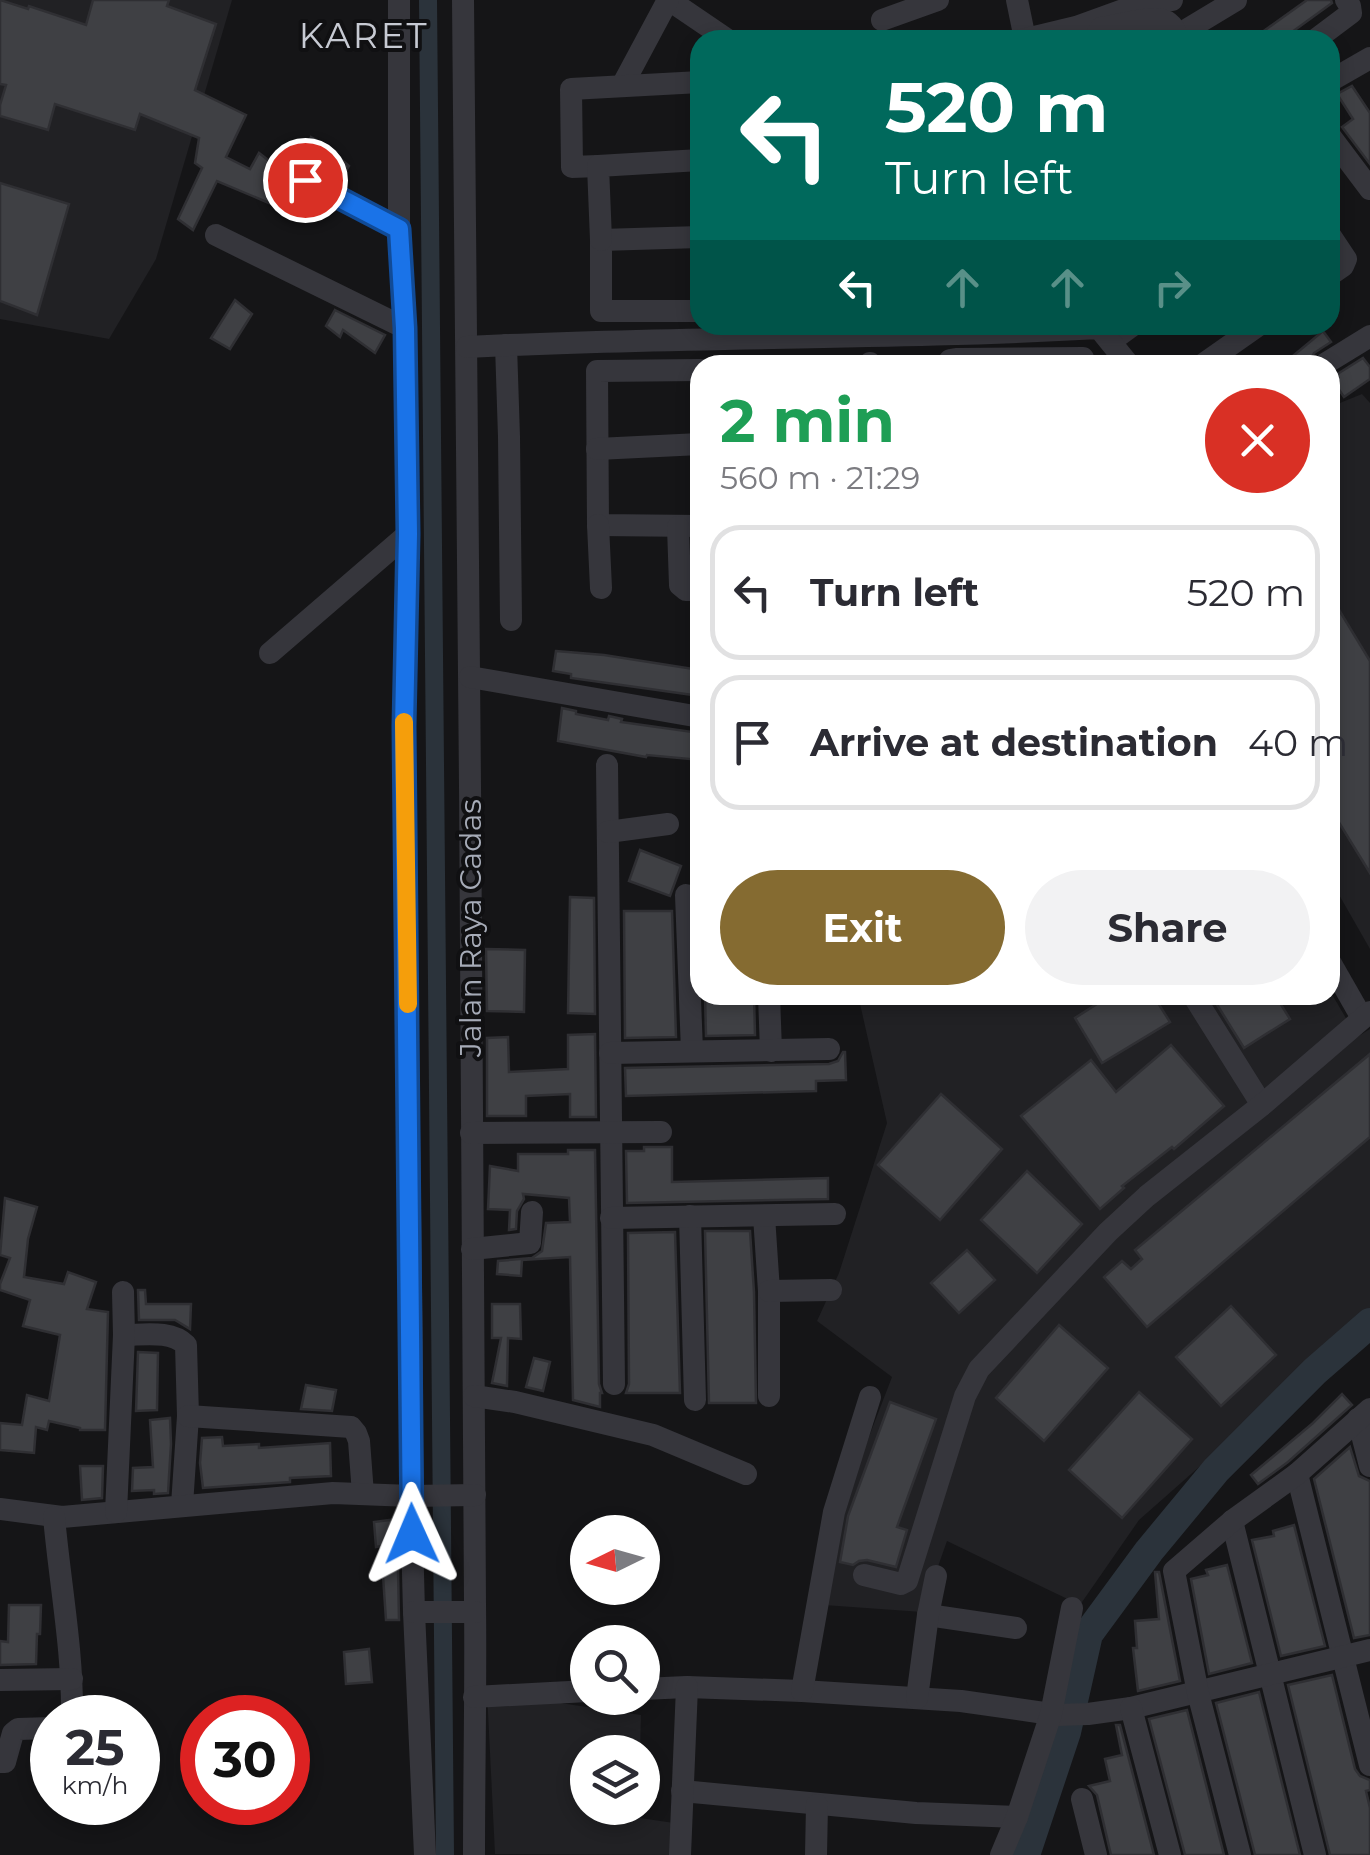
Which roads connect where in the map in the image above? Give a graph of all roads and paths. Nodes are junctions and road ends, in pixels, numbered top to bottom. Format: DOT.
graph roads {
  1 [pos="399,0"];
  2 [pos="463,0"];
  3 [pos="669,0"];
  4 [pos="938,0"];
  5 [pos="1017,0"];
  6 [pos="1172,0"];
  7 [pos="1236,0"];
  8 [pos="1346,0"];
  9 [pos="882,20"];
  10 [pos="713,30"];
  11 [pos="1022,30"];
  12 [pos="1063,30"];
  13 [pos="1100,30"];
  14 [pos="1174,30"];
  15 [pos="1190,30"];
  16 [pos="1329,30"];
  17 [pos="1366,70"];
  18 [pos="1340,79"];
  19 [pos="690,83"];
  20 [pos="622,86"];
  21 [pos="1340,149"];
  22 [pos="690,161"];
  23 [pos="598,166"];
  24 [pos="305,180"];
  25 [pos="1370,189"];
  26 [pos="399,229"];
  27 [pos="216,235"];
  28 [pos="690,237"];
  29 [pos="601,240"];
  30 [pos="690,310"];
  31 [pos="405,328"];
  32 [pos="690,335"];
  33 [pos="1105,335"];
  34 [pos="1245,335"];
  35 [pos="1370,336"];
  36 [pos="506,345"];
  37 [pos="467,347"];
  38 [pos="1120,355"];
  39 [pos="1220,355"];
  40 [pos="1339,355"];
  41 [pos="690,370"];
  42 [pos="690,444"];
  43 [pos="597,449"];
  44 [pos="598,525"];
  45 [pos="689,526"];
  46 [pos="408,534"];
  47 [pos="601,588"];
  48 [pos="690,590"];
  49 [pos="511,620"];
  50 [pos="270,654"];
  51 [pos="470,677"];
  52 [pos="690,715"];
  53 [pos="608,764"];
  54 [pos="668,824"];
  55 [pos="608,832"];
  56 [pos="686,895"];
  57 [pos="1340,977"];
  58 [pos="690,999"];
  59 [pos="690,1005"];
  60 [pos="769,1005"];
  61 [pos="1199,1005"];
  62 [pos="1366,1015"];
  63 [pos="829,1050"];
  64 [pos="692,1051"];
  65 [pos="771,1051"];
  66 [pos="610,1052"];
  67 [pos="1262,1105"];
  68 [pos="662,1132"];
  69 [pos="471,1133"];
  70 [pos="611,1133"];
  71 [pos="532,1212"];
  72 [pos="834,1214"];
  73 [pos="690,1216"];
  74 [pos="764,1216"];
  75 [pos="611,1218"];
  76 [pos="472,1249"];
  77 [pos="831,1290"];
  78 [pos="770,1291"];
  79 [pos="123,1292"];
  80 [pos="124,1336"];
  81 [pos="614,1384"];
  82 [pos="474,1396"];
  83 [pos="769,1396"];
  84 [pos="870,1398"];
  85 [pos="695,1400"];
  86 [pos="1364,1414"];
  87 [pos="188,1416"];
  88 [pos="1370,1466"];
  89 [pos="746,1474"];
  90 [pos="1297,1474"];
  91 [pos="362,1494"];
  92 [pos="472,1495"];
  93 [pos="413,1496"];
  94 [pos="182,1506"];
  95 [pos="0,1508"];
  96 [pos="116,1512"];
  97 [pos="54,1517"];
  98 [pos="1232,1521"];
  99 [pos="864,1575"];
  100 [pos="936,1576"];
  101 [pos="1072,1608"];
  102 [pos="416,1612"];
  103 [pos="472,1612"];
  104 [pos="928,1615"];
  105 [pos="1016,1628"];
  106 [pos="1370,1650"];
  107 [pos="1343,1656"];
  108 [pos="1270,1675"];
  109 [pos="72,1679"];
  110 [pos="0,1680"];
  111 [pos="686,1687"];
  112 [pos="660,1688"];
  113 [pos="802,1691"];
  114 [pos="570,1693"];
  115 [pos="1198,1693"];
  116 [pos="72,1695"];
  117 [pos="474,1697"];
  118 [pos="917,1698"];
  119 [pos="1132,1708"];
  120 [pos="1054,1715"];
  121 [pos="30,1729"];
  122 [pos="0,1762"];
  123 [pos="1370,1765"];
  124 [pos="682,1791"];
  125 [pos="1082,1800"];
  126 [pos="817,1805"];
  127 [pos="1017,1817"];
  128 [pos="426,1855"];
  129 [pos="474,1855"];
  130 [pos="680,1855"];
  131 [pos="816,1855"];
  132 [pos="1001,1855"];
  133 [pos="1096,1855"];
  134 [pos="1170,1855"];
  135 [pos="1240,1855"];
  136 [pos="1315,1855"];
  1 -- 26 [label="street"];
  2 -- 37 [label="street, Jalan Raya Cadas"];
  3 -- 10 [label="street"];
  3 -- 20 [label="street"];
  4 -- 9 [label="street"];
  5 -- 11 [label="street"];
  6 -- 12 [label="street"];
  7 -- 15 [label="street"];
  8 -- 16 [label="street"];
  13 -- 14 [label="street"];
  17 -- 18 [label="street"];
  19 -- 20 [label="street"];
  20 -- 23 [label="street"];
  21 -- 25 [label="street"];
  22 -- 23 [label="street"];
  23 -- 29 [label="street"];
  24 -- 26 [label="street"];
  26 -- 31 [label="street"];
  27 -- 31 [label="street"];
  28 -- 29 [label="street"];
  29 -- 30 [label="street"];
  31 -- 46 [label="street"];
  32 -- 36 [label="street"];
  33 -- 38 [label="street"];
  34 -- 39 [label="street"];
  35 -- 40 [label="street"];
  36 -- 37 [label="street"];
  36 -- 49 [label="street"];
  37 -- 51 [label="street, Jalan Raya Cadas"];
  41 -- 43 [label="street"];
  42 -- 43 [label="street"];
  43 -- 44 [label="street"];
  44 -- 45 [label="street"];
  44 -- 47 [label="street"];
  45 -- 48 [label="street"];
  46 -- 50 [label="street"];
  46 -- 93 [label="street"];
  51 -- 52 [label="street"];
  51 -- 69 [label="street, Jalan Raya Cadas"];
  53 -- 55 [label="street"];
  54 -- 55 [label="street"];
  55 -- 66 [label="street"];
  56 -- 58 [label="street"];
  57 -- 62 [label="street"];
  59 -- 64 [label="street"];
  60 -- 65 [label="street"];
  61 -- 67 [label="street"];
  62 -- 67 [label="street"];
  63 -- 65 [label="street"];
  64 -- 65 [label="street"];
  64 -- 66 [label="street"];
  66 -- 70 [label="street"];
  67 -- 99 [label="street"];
  68 -- 70 [label="street"];
  69 -- 70 [label="street"];
  69 -- 76 [label="street, Jalan Raya Cadas"];
  70 -- 75 [label="street"];
  71 -- 76 [label="street"];
  72 -- 74 [label="street"];
  73 -- 74 [label="street"];
  73 -- 75 [label="street"];
  73 -- 85 [label="street"];
  74 -- 78 [label="street"];
  75 -- 81 [label="street"];
  76 -- 82 [label="street, Jalan Raya Cadas"];
  77 -- 78 [label="street"];
  78 -- 83 [label="street"];
  79 -- 80 [label="street"];
  80 -- 87 [label="street"];
  80 -- 96 [label="street"];
  82 -- 89 [label="street"];
  82 -- 92 [label="street, Jalan Raya Cadas"];
  84 -- 113 [label="street"];
  86 -- 88 [label="street"];
  86 -- 90 [label="street"];
  87 -- 91 [label="street"];
  87 -- 94 [label="street"];
  90 -- 98 [label="street"];
  90 -- 107 [label="street"];
  91 -- 93 [label="street"];
  91 -- 94 [label="street"];
  92 -- 93 [label="street"];
  92 -- 103 [label="street, Jalan Raya Cadas"];
  93 -- 102 [label="street"];
  94 -- 96 [label="street"];
  95 -- 97 [label="street"];
  96 -- 97 [label="street"];
  97 -- 109 [label="street"];
  98 -- 108 [label="street"];
  98 -- 115 [label="street"];
  100 -- 104 [label="street"];
  101 -- 120 [label="street"];
  102 -- 103 [label="street"];
  102 -- 128 [label="street"];
  103 -- 117 [label="street, Jalan Raya Cadas"];
  104 -- 105 [label="street"];
  104 -- 118 [label="street"];
  106 -- 107 [label="street"];
  107 -- 108 [label="street"];
  107 -- 123 [label="street"];
  108 -- 115 [label="street"];
  108 -- 136 [label="street"];
  109 -- 110 [label="street"];
  109 -- 116 [label="street"];
  111 -- 112 [label="street"];
  111 -- 113 [label="street"];
  111 -- 124 [label="street"];
  113 -- 118 [label="street"];
  114 -- 117 [label="street"];
  115 -- 119 [label="street"];
  115 -- 135 [label="street"];
  117 -- 129 [label="street, Jalan Raya Cadas"];
  118 -- 120 [label="street"];
  119 -- 120 [label="street"];
  119 -- 134 [label="street"];
  120 -- 127 [label="street"];
  121 -- 122 [label="street"];
  124 -- 126 [label="street"];
  124 -- 130 [label="street"];
  125 -- 133 [label="street"];
  126 -- 127 [label="street"];
  126 -- 131 [label="street"];
  127 -- 132 [label="street"];
}
